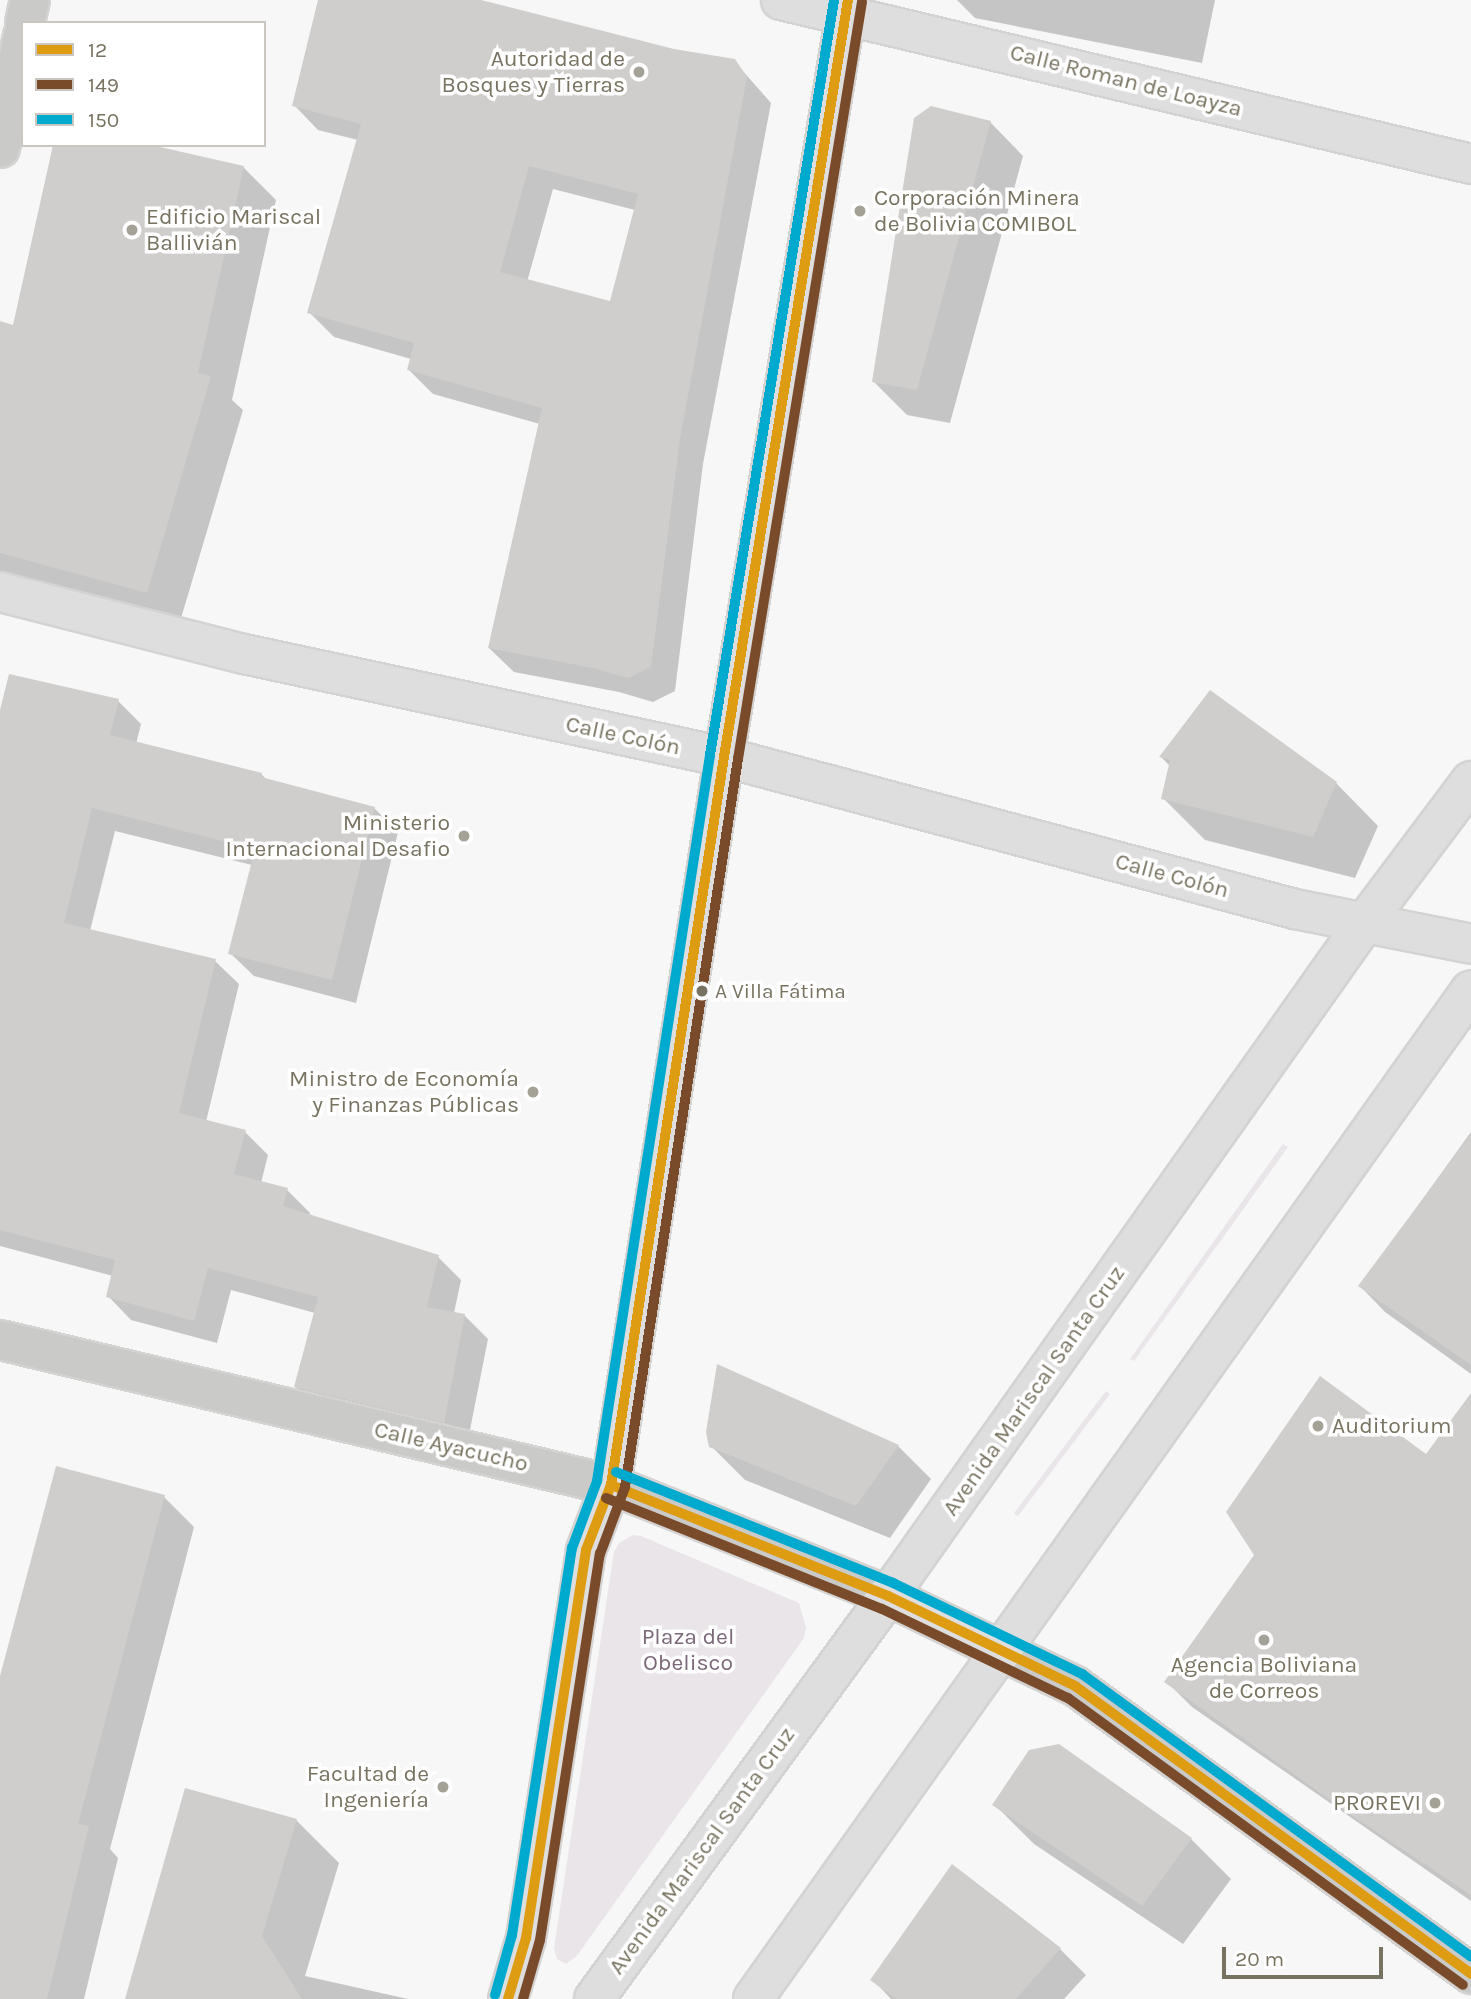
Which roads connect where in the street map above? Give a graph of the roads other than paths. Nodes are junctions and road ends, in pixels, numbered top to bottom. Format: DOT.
graph roads {
  1 [pos="30,0"];
  2 [pos="781,0"];
  3 [pos="847,7"];
  4 [pos="25,21"];
  5 [pos="21,46"];
  6 [pos="0,148"];
  7 [pos="1457,161"];
  8 [pos="0,592"];
  9 [pos="724,757"];
  10 [pos="1471,781"];
  11 [pos="1366,921"];
  12 [pos="1471,944"];
  13 [pos="1471,990"];
  14 [pos="0,1340"];
  15 [pos="611,1485"];
  16 [pos="888,1596"];
  17 [pos="1002,1651"];
  18 [pos="1471,1974"];
  19 [pos="508,1999"];
  20 [pos="594,1999"];
  21 [pos="753,1999"];
  1 -- 4 [label="street"];
  2 -- 3 [label="main road, Calle Roman de Loayza"];
  3 -- 7 [label="main road, Calle Roman de Loayza"];
  3 -- 9 [label="main road"];
  5 -- 6 [label="street"];
  8 -- 9 [label="main road, Calle Colón"];
  9 -- 11 [label="main road, Calle Colón"];
  9 -- 15 [label="main road"];
  10 -- 11 [label="main road, Avenida Mariscal Santa Cruz"];
  11 -- 12 [label="main road, Calle Colón"];
  11 -- 16 [label="main road, Avenida Mariscal Santa Cruz"];
  13 -- 17 [label="main road"];
  14 -- 15 [label="street, Calle Ayacucho"];
  15 -- 16 [label="street, Calle Ayacucho"];
  15 -- 19 [label="main road"];
  16 -- 17 [label="main road"];
  16 -- 20 [label="main road, Avenida Mariscal Santa Cruz"];
  17 -- 18 [label="street"];
  17 -- 21 [label="main road"];
}
